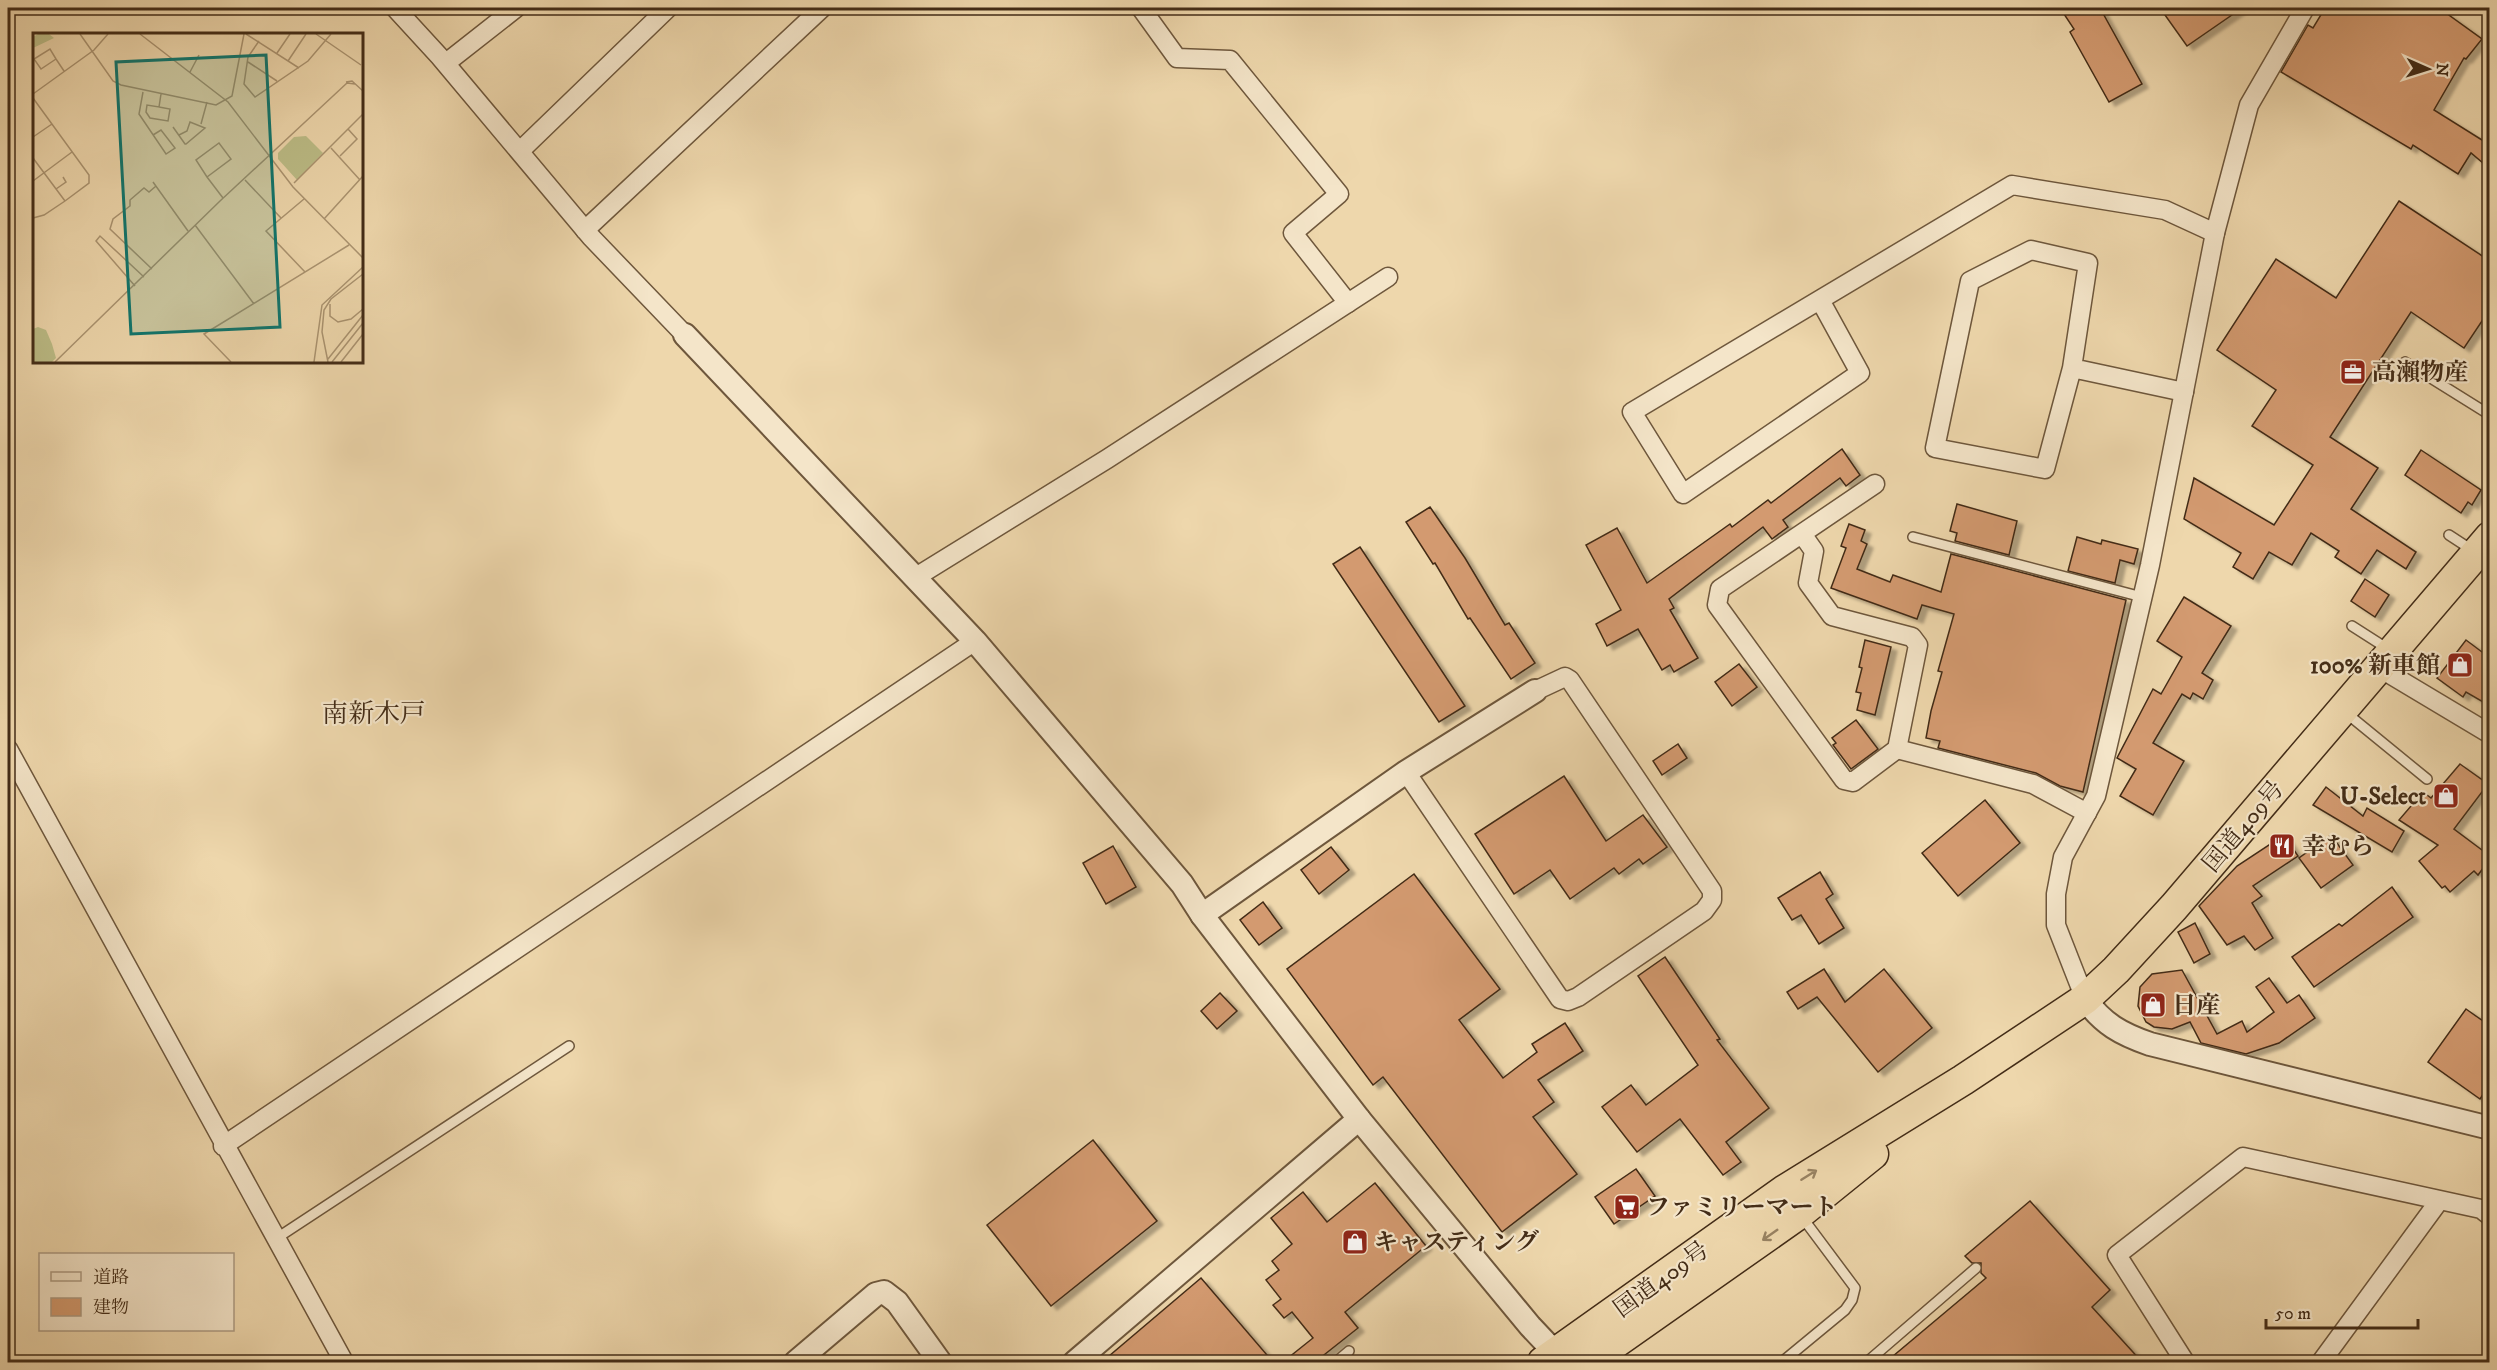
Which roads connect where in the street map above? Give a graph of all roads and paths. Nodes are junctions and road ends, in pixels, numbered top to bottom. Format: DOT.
graph roads {
  1 [pos="395,8"];
  2 [pos="516,8"];
  3 [pos="668,8"];
  4 [pos="822,8"];
  5 [pos="1141,8"];
  6 [pos="2305,8"];
  7 [pos="446,63"];
  8 [pos="520,151"];
  9 [pos="585,230"];
  10 [pos="2215,233"];
  11 [pos="1388,277"];
  12 [pos="1820,300"];
  13 [pos="1348,303"];
  14 [pos="685,335"];
  15 [pos="2404,362"];
  16 [pos="2072,368"];
  17 [pos="2184,392"];
  18 [pos="2490,415"];
  19 [pos="1875,484"];
  20 [pos="1802,534"];
  21 [pos="2449,536"];
  22 [pos="1913,537"];
  23 [pos="2485,543"];
  24 [pos="916,577"];
  25 [pos="2142,597"];
  26 [pos="2352,626"];
  27 [pos="975,641"];
  28 [pos="2385,659"];
  29 [pos="1535,691"];
  30 [pos="2342,710"];
  31 [pos="2490,734"];
  32 [pos="8,749"];
  33 [pos="1897,749"];
  34 [pos="1406,772"];
  35 [pos="2427,779"];
  36 [pos="2087,813"];
  37 [pos="1202,915"];
  38 [pos="2085,999"];
  39 [pos="569,1046"];
  40 [pos="1963,1080"];
  41 [pos="1359,1119"];
  42 [pos="2490,1128"];
  43 [pos="223,1146"];
  44 [pos="2439,1200"];
  45 [pos="1800,1213"];
  46 [pos="2490,1216"];
  47 [pos="277,1238"];
  48 [pos="1976,1268"];
  49 [pos="1349,1351"];
  50 [pos="1554,1360"];
  51 [pos="344,1362"];
  52 [pos="796,1362"];
  53 [pos="940,1362"];
  54 [pos="1075,1362"];
  55 [pos="1336,1362"];
  56 [pos="1588,1362"];
  57 [pos="1782,1362"];
  58 [pos="1867,1362"];
  59 [pos="2185,1362"];
  60 [pos="2321,1362"];
  1 -- 7 [label="street"];
  2 -- 7 [label="street"];
  3 -- 8 [label="street"];
  4 -- 9 [label="street"];
  5 -- 13 [label="street"];
  6 -- 10 [label="street"];
  7 -- 8 [label="street"];
  8 -- 9 [label="street"];
  9 -- 14 [label="street"];
  10 -- 12 [label="street"];
  10 -- 17 [label="street"];
  11 -- 13 [label="street"];
  12 -- 12 [label="street"];
  13 -- 24 [label="street"];
  14 -- 24 [label="street"];
  15 -- 18 [label="lane"];
  16 -- 16 [label="street"];
  16 -- 17 [label="street"];
  17 -- 25 [label="street"];
  19 -- 20 [label="street"];
  20 -- 33 [label="street"];
  20 -- 33 [label="street"];
  21 -- 23 [label="lane"];
  22 -- 25 [label="lane"];
  23 -- 28 [label="highway, 国道409号"];
  24 -- 27 [label="street"];
  25 -- 36 [label="street"];
  26 -- 28 [label="lane"];
  27 -- 37 [label="street"];
  27 -- 43 [label="street"];
  28 -- 30 [label="highway, 国道409号"];
  28 -- 31 [label="street"];
  29 -- 34 [label="street"];
  29 -- 34 [label="street"];
  30 -- 35 [label="lane"];
  30 -- 38 [label="highway, 国道409号"];
  32 -- 43 [label="street"];
  33 -- 36 [label="street"];
  34 -- 37 [label="street"];
  36 -- 38 [label="street"];
  37 -- 41 [label="street"];
  38 -- 40 [label="highway, 国道409号"];
  38 -- 42 [label="street"];
  39 -- 47 [label="lane"];
  40 -- 45 [label="highway, 国道409号"];
  50 -- 40 [label="highway, 国道409号, one-way"];
  41 -- 50 [label="street"];
  41 -- 54 [label="street"];
  43 -- 47 [label="street"];
  44 -- 46 [label="street"];
  44 -- 59 [label="street"];
  44 -- 60 [label="street"];
  45 -- 56 [label="highway, 国道409号, one-way"];
  45 -- 57 [label="lane"];
  47 -- 51 [label="street"];
  48 -- 58 [label="lane"];
  49 -- 55 [label="lane"];
  52 -- 53 [label="street"];
}
